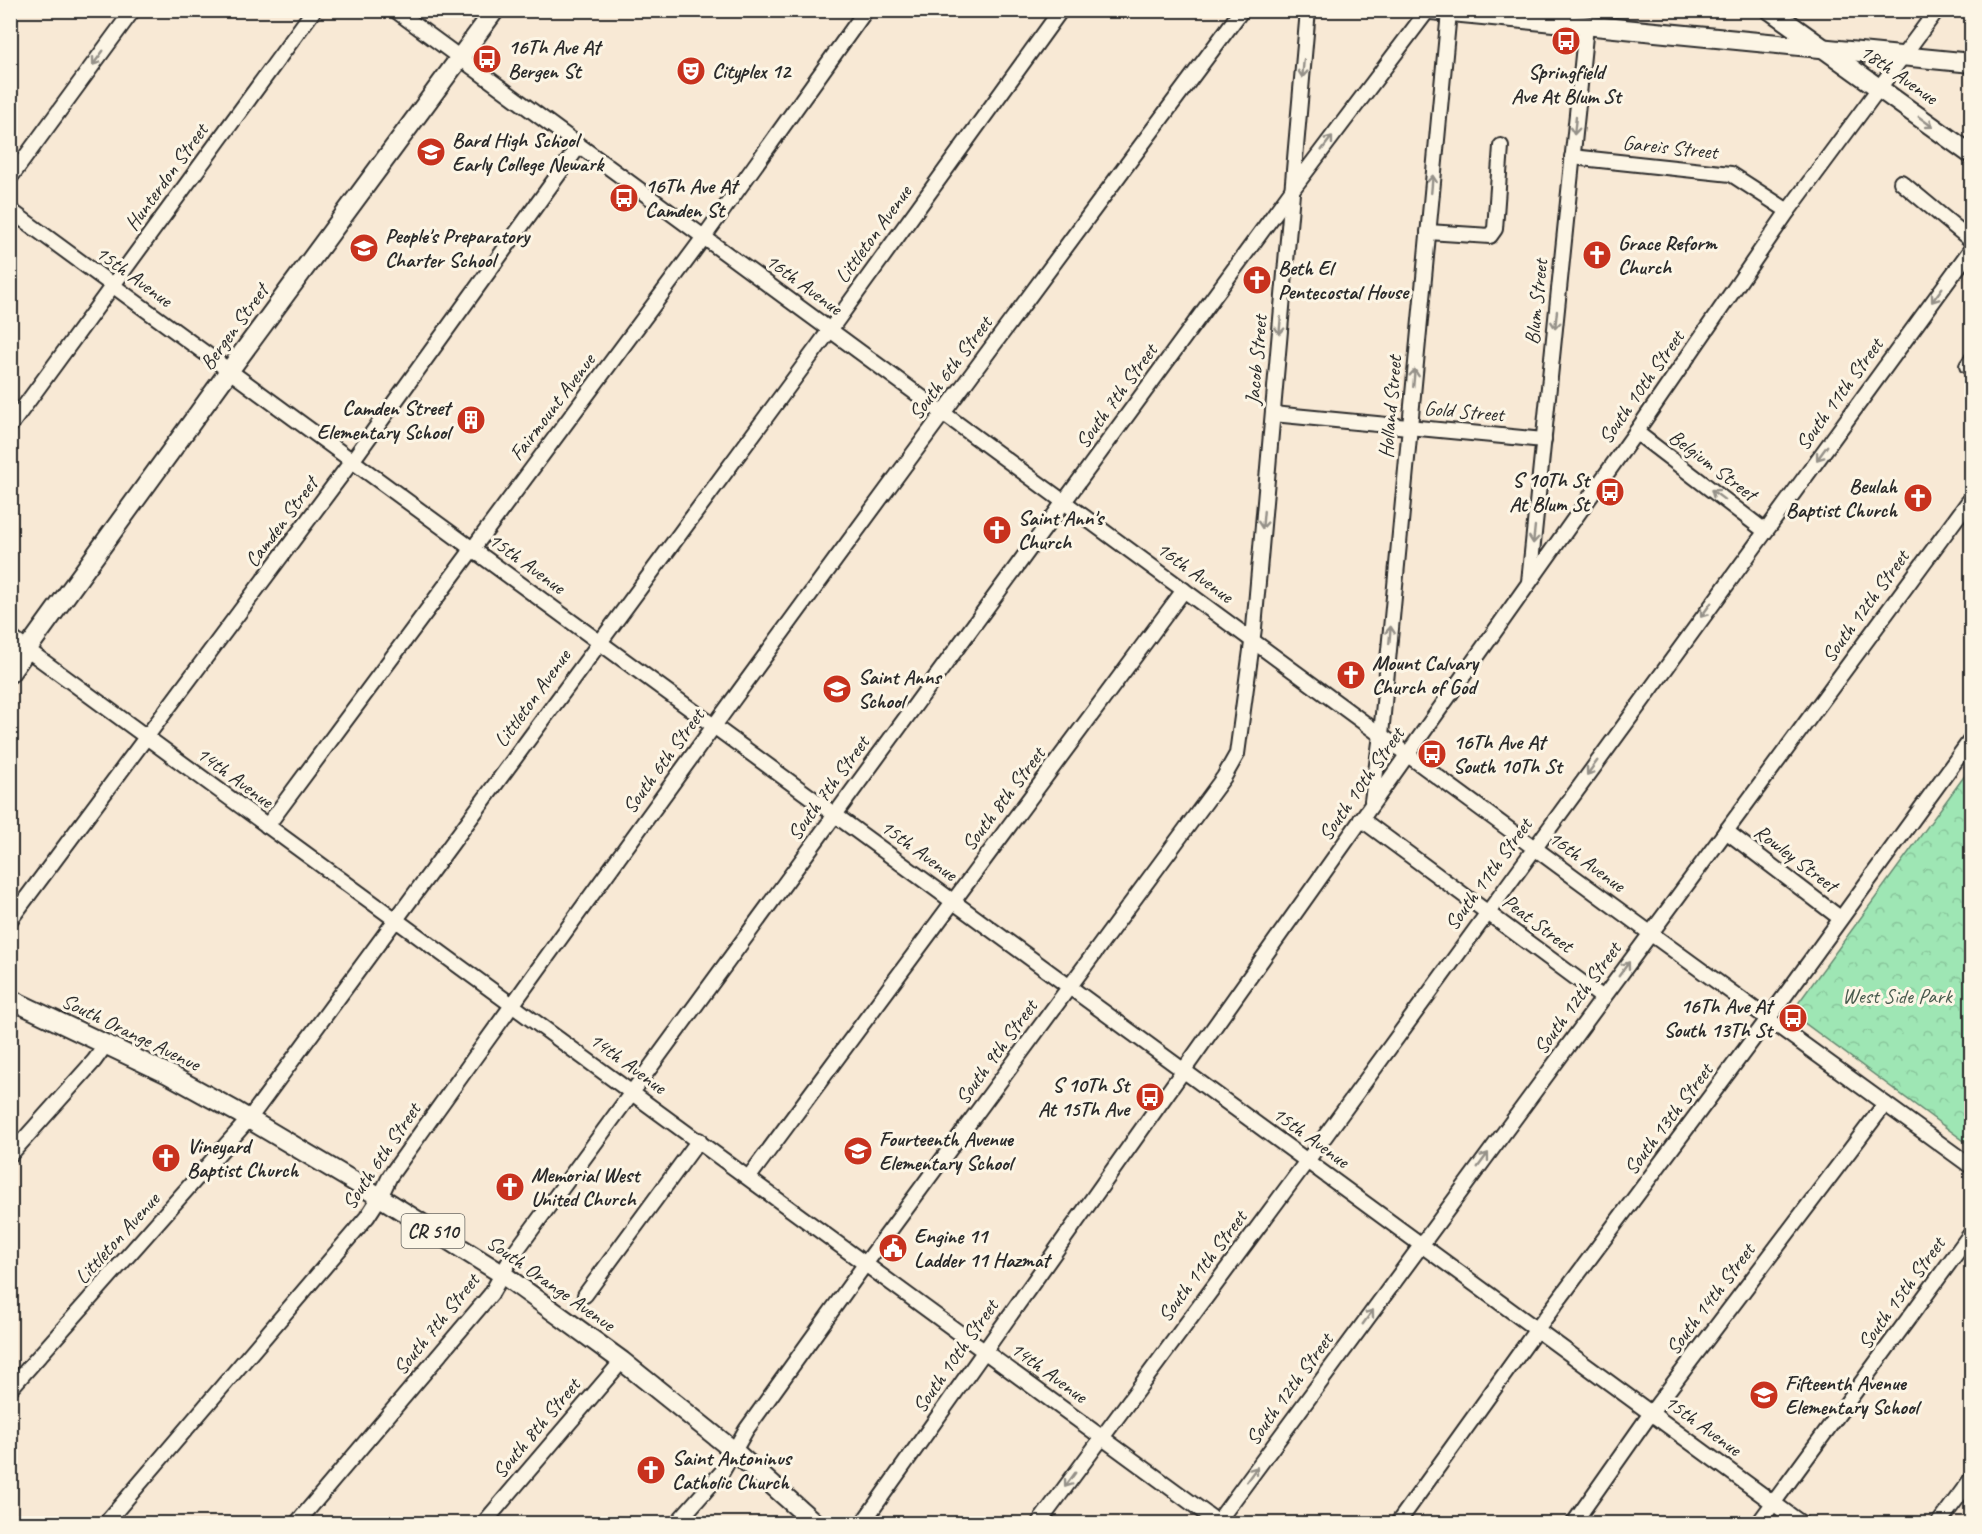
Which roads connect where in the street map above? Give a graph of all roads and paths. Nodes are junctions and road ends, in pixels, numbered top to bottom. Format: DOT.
graph roads {
  1 [pos="133,10"];
  2 [pos="314,10"];
  3 [pos="395,10"];
  4 [pos="495,10"];
  5 [pos="866,10"];
  6 [pos="1061,10"];
  7 [pos="1242,10"];
  8 [pos="1308,10"];
  9 [pos="1770,10"];
  10 [pos="1936,10"];
  11 [pos="1436,11"];
  12 [pos="1586,26"];
  13 [pos="1823,49"];
  14 [pos="1903,57"];
  15 [pos="461,58"];
  16 [pos="1971,63"];
  17 [pos="1881,88"];
  18 [pos="579,146"];
  19 [pos="1501,146"];
  20 [pos="1971,155"];
  21 [pos="1572,158"];
  22 [pos="10,178"];
  23 [pos="1901,182"];
  24 [pos="1292,190"];
  25 [pos="10,210"];
  26 [pos="1788,211"];
  27 [pos="1428,232"];
  28 [pos="704,237"];
  29 [pos="1971,241"];
  30 [pos="1971,248"];
  31 [pos="113,286"];
  32 [pos="830,330"];
  33 [pos="229,371"];
  34 [pos="943,412"];
  35 [pos="1273,414"];
  36 [pos="10,426"];
  37 [pos="1410,427"];
  38 [pos="1636,432"];
  39 [pos="1544,440"];
  40 [pos="352,461"];
  41 [pos="1971,497"];
  42 [pos="1064,502"];
  43 [pos="1765,531"];
  44 [pos="472,549"];
  45 [pos="1529,583"];
  46 [pos="1184,590"];
  47 [pos="10,637"];
  48 [pos="1252,640"];
  49 [pos="599,642"];
  50 [pos="27,650"];
  51 [pos="10,673"];
  52 [pos="714,726"];
  53 [pos="1381,735"];
  54 [pos="146,738"];
  55 [pos="1971,738"];
  56 [pos="1407,754"];
  57 [pos="1371,805"];
  58 [pos="835,815"];
  59 [pos="1361,819"];
  60 [pos="267,826"];
  61 [pos="1726,831"];
  62 [pos="1534,848"];
  63 [pos="953,902"];
  64 [pos="1487,911"];
  65 [pos="1840,918"];
  66 [pos="395,919"];
  67 [pos="10,920"];
  68 [pos="1650,933"];
  69 [pos="1070,987"];
  70 [pos="1602,998"];
  71 [pos="10,999"];
  72 [pos="512,1004"];
  73 [pos="1768,1019"];
  74 [pos="106,1043"];
  75 [pos="1183,1070"];
  76 [pos="632,1091"];
  77 [pos="1885,1104"];
  78 [pos="249,1119"];
  79 [pos="699,1140"];
  80 [pos="10,1155"];
  81 [pos="1307,1161"];
  82 [pos="1971,1167"];
  83 [pos="749,1178"];
  84 [pos="380,1197"];
  85 [pos="1971,1232"];
  86 [pos="1421,1244"];
  87 [pos="866,1263"];
  88 [pos="502,1274"];
  89 [pos="585,1295"];
  90 [pos="1537,1329"];
  91 [pos="985,1351"];
  92 [pos="622,1360"];
  93 [pos="10,1389"];
  94 [pos="1651,1413"];
  95 [pos="1102,1437"];
  96 [pos="734,1451"];
  97 [pos="1971,1478"];
  98 [pos="1773,1503"];
  99 [pos="1218,1523"];
  100 [pos="105,1524"];
  101 [pos="296,1524"];
  102 [pos="483,1524"];
  103 [pos="676,1524"];
  104 [pos="816,1524"];
  105 [pos="862,1524"];
  106 [pos="1038,1524"];
  107 [pos="1396,1524"];
  108 [pos="1573,1524"];
  109 [pos="1758,1524"];
  110 [pos="1802,1524"];
  111 [pos="1938,1524"];
  1 -- 22 [label="street, one-way"];
  2 -- 31 [label="street, Hunterdon Street"];
  3 -- 15 [label="street, 16th Avenue"];
  4 -- 15 [label="main road, Bergen Street"];
  5 -- 28 [label="street, Fairmount Avenue"];
  6 -- 32 [label="street, Littleton Avenue"];
  7 -- 34 [label="street, South 6th Street"];
  8 -- 24 [label="street, Jacob Street, one-way"];
  9 -- 13 [label="main road, 18th Avenue"];
  10 -- 14 [label="street, South 10th Street"];
  11 -- 12 [label="main road"];
  24 -- 11 [label="street, South 7th Street, one-way"];
  27 -- 11 [label="street, Holland Street, one-way"];
  12 -- 13 [label="main road"];
  12 -- 21 [label="street, Blum Street, one-way"];
  13 -- 14 [label="main road"];
  13 -- 17 [label="main road, 18th Avenue"];
  14 -- 16 [label="main road"];
  14 -- 17 [label="street, South 10th Street"];
  15 -- 18 [label="street, 16th Avenue"];
  15 -- 33 [label="main road, Bergen Street"];
  17 -- 20 [label="main road, 18th Avenue, one-way"];
  17 -- 26 [label="street, South 10th Street"];
  18 -- 28 [label="street, 16th Avenue"];
  18 -- 40 [label="street, Camden Street"];
  19 -- 27 [label="street"];
  21 -- 26 [label="street, Gareis Street"];
  21 -- 39 [label="street, Blum Street, one-way"];
  23 -- 29 [label="street"];
  24 -- 35 [label="street, Jacob Street, one-way"];
  24 -- 42 [label="street, South 7th Street"];
  25 -- 31 [label="street, 15th Avenue"];
  26 -- 38 [label="street, South 10th Street"];
  37 -- 27 [label="street, Holland Street, one-way"];
  28 -- 32 [label="street, 16th Avenue"];
  28 -- 44 [label="street, Fairmount Avenue"];
  30 -- 43 [label="street, South 11th Street, one-way"];
  31 -- 33 [label="street, 15th Avenue"];
  31 -- 36 [label="street, Hunterdon Street"];
  32 -- 34 [label="street, 16th Avenue"];
  32 -- 49 [label="street, Littleton Avenue"];
  33 -- 40 [label="street, 15th Avenue"];
  33 -- 50 [label="main road, Bergen Street"];
  34 -- 42 [label="street, 16th Avenue"];
  34 -- 52 [label="street, South 6th Street"];
  35 -- 37 [label="street, Gold Street"];
  35 -- 48 [label="street, Jacob Street, one-way"];
  37 -- 39 [label="street, Gold Street"];
  53 -- 37 [label="street, Holland Street, one-way"];
  43 -- 38 [label="street, Belgium Street, one-way"];
  38 -- 45 [label="street, South 10th Street"];
  39 -- 45 [label="street, Blum Street, one-way"];
  40 -- 44 [label="street, 15th Avenue"];
  40 -- 54 [label="street, Camden Street"];
  41 -- 61 [label="street, South 12th Street"];
  42 -- 46 [label="street, 16th Avenue"];
  42 -- 58 [label="street, South 7th Street"];
  43 -- 62 [label="street, South 11th Street, one-way"];
  44 -- 49 [label="street, 15th Avenue"];
  44 -- 60 [label="street, Fairmount Avenue"];
  45 -- 56 [label="street, South 10th Street"];
  46 -- 48 [label="street, 16th Avenue"];
  46 -- 63 [label="street, South 8th Street"];
  47 -- 50 [label="street, 14th Avenue"];
  48 -- 53 [label="street, 16th Avenue"];
  48 -- 69 [label="street, South 9th Street"];
  49 -- 52 [label="street, 15th Avenue"];
  49 -- 66 [label="street, Littleton Avenue"];
  50 -- 51 [label="main road, Bergen Street"];
  50 -- 54 [label="street, 14th Avenue"];
  52 -- 58 [label="street, 15th Avenue"];
  52 -- 72 [label="street, South 6th Street"];
  53 -- 56 [label="street, 16th Avenue"];
  53 -- 57 [label="street, Holland Street"];
  54 -- 60 [label="street, 14th Avenue"];
  54 -- 67 [label="street, Camden Street"];
  55 -- 65 [label="street, South 13th Street"];
  56 -- 57 [label="street, South 10th Street"];
  56 -- 62 [label="street, 16th Avenue"];
  57 -- 59 [label="street, South 10th Street"];
  58 -- 63 [label="street, 15th Avenue"];
  58 -- 76 [label="street, South 7th Street"];
  59 -- 64 [label="street, Peat Street"];
  59 -- 75 [label="street, South 10th Street"];
  60 -- 66 [label="street, 14th Avenue"];
  61 -- 65 [label="street, Rowley Street"];
  61 -- 68 [label="street, South 12th Street"];
  62 -- 64 [label="street, South 11th Street"];
  62 -- 68 [label="street, 16th Avenue"];
  63 -- 69 [label="street, 15th Avenue"];
  63 -- 83 [label="street, South 8th Street"];
  64 -- 70 [label="street, Peat Street"];
  64 -- 81 [label="street, South 11th Street"];
  65 -- 73 [label="street, South 13th Street"];
  66 -- 72 [label="street, 14th Avenue"];
  66 -- 78 [label="street, Littleton Avenue"];
  70 -- 68 [label="street, South 12th Street, one-way"];
  68 -- 73 [label="street, 16th Avenue"];
  69 -- 75 [label="street, 15th Avenue"];
  69 -- 87 [label="street, South 9th Street"];
  86 -- 70 [label="street, South 12th Street, one-way"];
  71 -- 74 [label="main road, South Orange Avenue / CR 510"];
  72 -- 76 [label="street, 14th Avenue"];
  72 -- 84 [label="street, South 6th Street"];
  73 -- 77 [label="street, 16th Avenue"];
  73 -- 90 [label="street, South 13th Street"];
  74 -- 78 [label="main road, South Orange Avenue / CR 510"];
  74 -- 80 [label="street"];
  75 -- 81 [label="street, 15th Avenue"];
  75 -- 91 [label="street, South 10th Street"];
  76 -- 79 [label="street, 14th Avenue"];
  76 -- 88 [label="street, South 7th Street"];
  77 -- 82 [label="street, 16th Avenue"];
  77 -- 94 [label="street, South 14th Street"];
  78 -- 84 [label="main road, South Orange Avenue / CR 510"];
  78 -- 93 [label="street, Littleton Avenue"];
  79 -- 83 [label="street, 14th Avenue"];
  79 -- 89 [label="street"];
  81 -- 86 [label="street, 15th Avenue"];
  81 -- 95 [label="street, South 11th Street"];
  83 -- 87 [label="street, 14th Avenue"];
  84 -- 88 [label="main road, South Orange Avenue / CR 510"];
  84 -- 100 [label="street, South 6th Street"];
  85 -- 98 [label="street, South 15th Street"];
  86 -- 90 [label="street, 15th Avenue"];
  99 -- 86 [label="street, South 12th Street, one-way"];
  87 -- 91 [label="street, 14th Avenue"];
  87 -- 96 [label="street, South 9th Street"];
  88 -- 92 [label="main road, South Orange Avenue / CR 510"];
  88 -- 101 [label="street, South 7th Street"];
  90 -- 94 [label="street, 15th Avenue"];
  90 -- 107 [label="street, South 13th Street"];
  91 -- 95 [label="street, 14th Avenue"];
  91 -- 105 [label="street, South 10th Street"];
  92 -- 96 [label="main road, South Orange Avenue / CR 510"];
  92 -- 102 [label="street, South 8th Street"];
  94 -- 98 [label="street, 15th Avenue"];
  94 -- 108 [label="street, South 14th Street"];
  95 -- 99 [label="street, 14th Avenue"];
  95 -- 106 [label="street, South 11th Street, one-way"];
  96 -- 103 [label="street, South 9th Street"];
  96 -- 104 [label="main road, South Orange Avenue / CR 510"];
  97 -- 111 [label="street"];
  98 -- 109 [label="street, South 15th Street"];
  98 -- 110 [label="street, 15th Avenue"];
}
